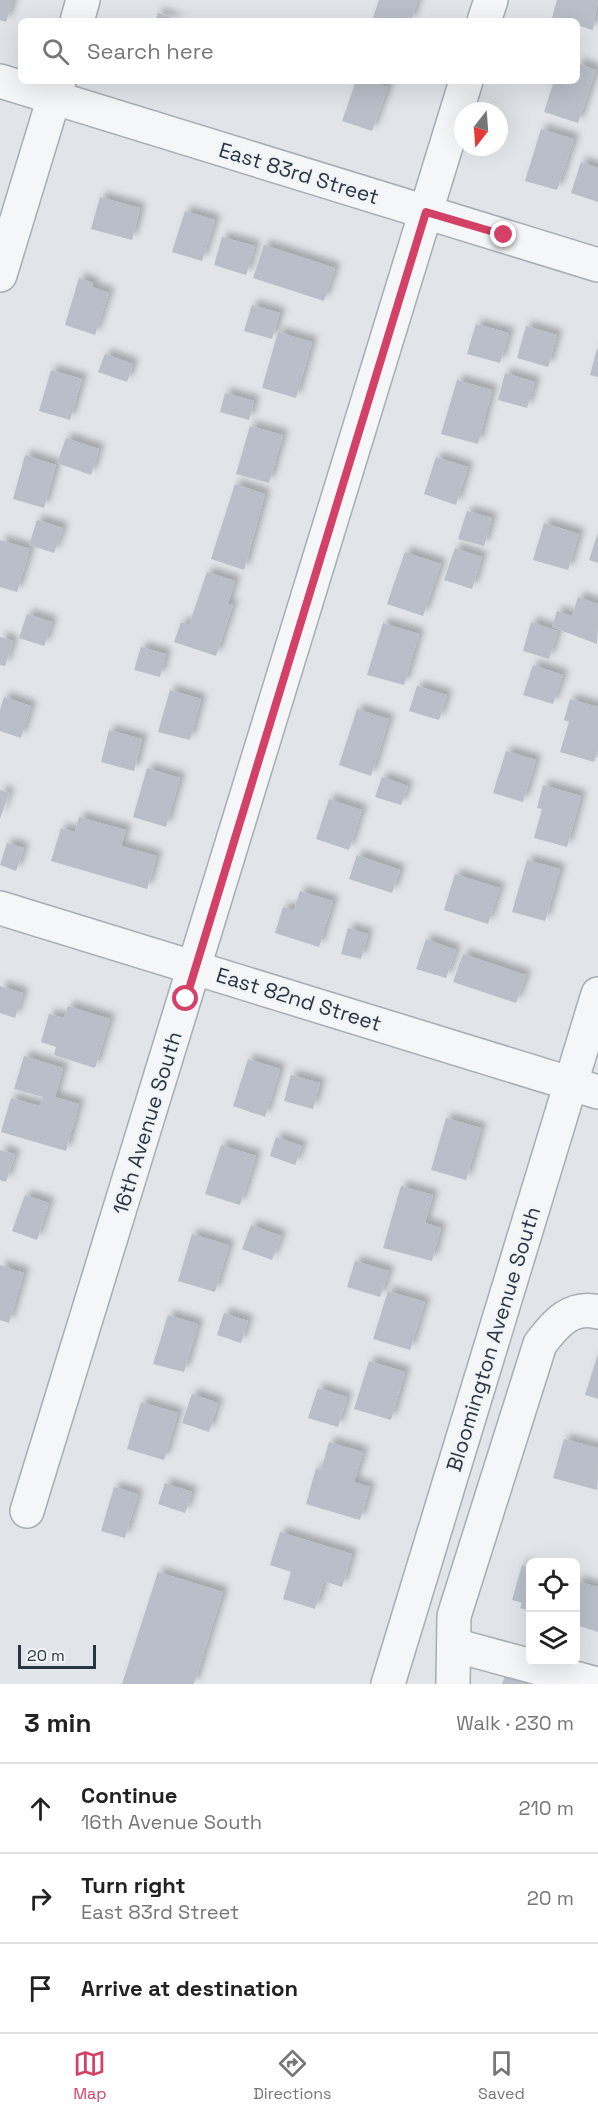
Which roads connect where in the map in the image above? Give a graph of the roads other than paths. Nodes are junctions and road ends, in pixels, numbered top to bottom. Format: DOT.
graph roads {
  1 [pos="83,0"];
  2 [pos="491,0"];
  3 [pos="78,18"];
  4 [pos="485,18"];
  5 [pos="0,81"];
  6 [pos="18,84"];
  7 [pos="21,84"];
  8 [pos="465,84"];
  9 [pos="56,89"];
  10 [pos="426,212"];
  11 [pos="598,265"];
  12 [pos="0,275"];
  13 [pos="0,908"];
  14 [pos="196,967"];
  15 [pos="598,994"];
  16 [pos="584,1088"];
  17 [pos="598,1312"];
  18 [pos="27,1511"];
  19 [pos="454,1645"];
  20 [pos="388,1684"];
  21 [pos="453,1684"];
  22 [pos="597,1684"];
  1 -- 3 [label="street"];
  2 -- 4 [label="street"];
  5 -- 6 [label="street, East 83rd Street"];
  7 -- 9 [label="street, East 83rd Street"];
  8 -- 10 [label="street, 16th Avenue South"];
  9 -- 10 [label="street, East 83rd Street"];
  9 -- 12 [label="street"];
  10 -- 11 [label="street, East 83rd Street"];
  10 -- 14 [label="street, 16th Avenue South"];
  13 -- 14 [label="street, East 82nd Street"];
  14 -- 16 [label="street, East 82nd Street"];
  14 -- 18 [label="street, 16th Avenue South"];
  15 -- 16 [label="street, Bloomington Avenue South"];
  16 -- 20 [label="street, Bloomington Avenue South"];
  17 -- 19 [label="street"];
  19 -- 21 [label="street"];
  19 -- 22 [label="street"];
}
